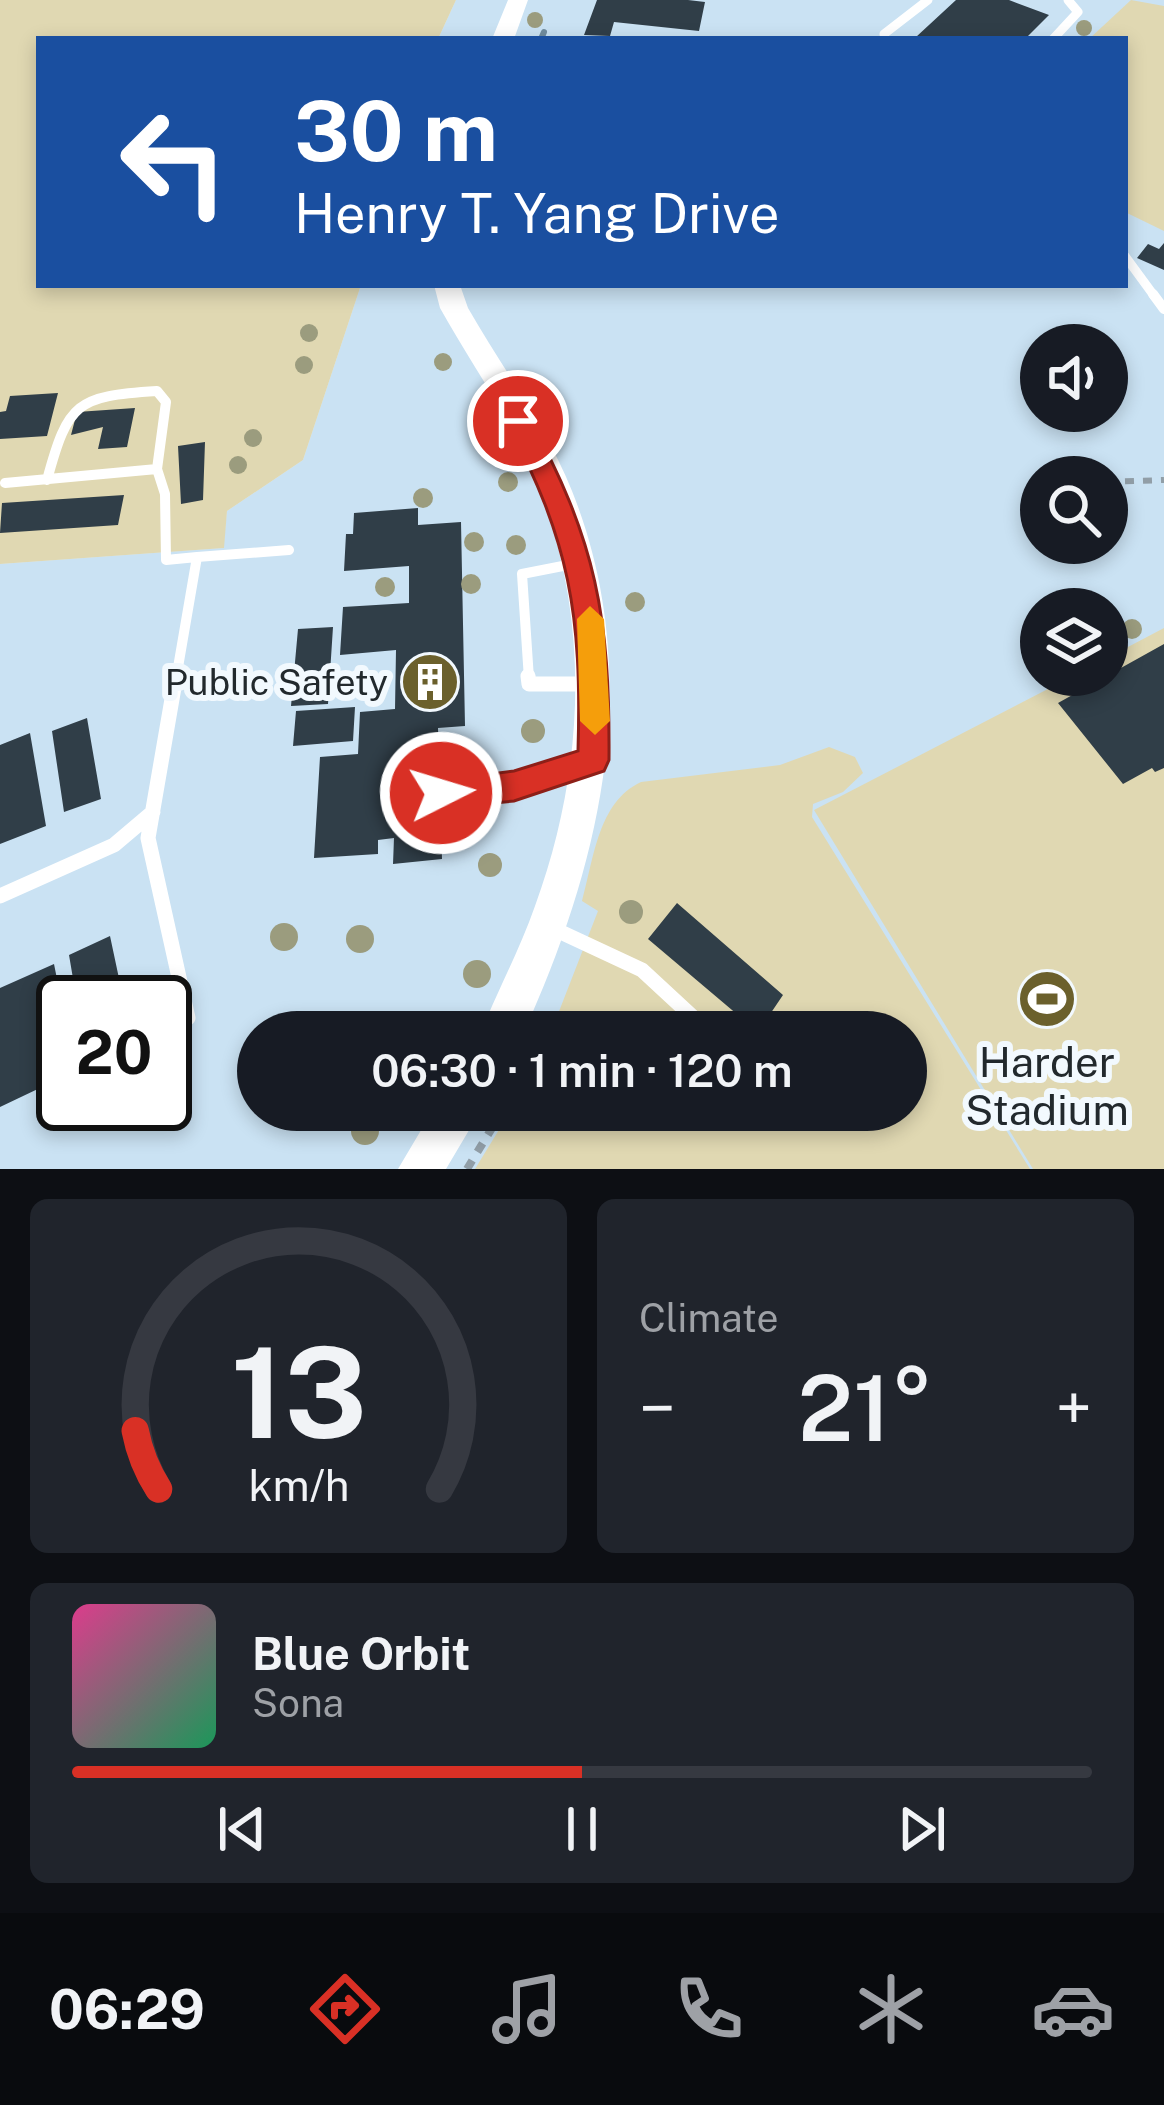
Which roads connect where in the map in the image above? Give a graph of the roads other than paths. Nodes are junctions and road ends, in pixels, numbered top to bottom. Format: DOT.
graph roads {
  1 [pos="518,0"];
  2 [pos="928,0"];
  3 [pos="1068,0"];
  4 [pos="503,36"];
  5 [pos="884,36"];
  6 [pos="1056,36"];
  7 [pos="1128,260"];
  8 [pos="448,288"];
  9 [pos="1164,309"];
  10 [pos="157,470"];
  11 [pos="47,480"];
  12 [pos="5,483"];
  13 [pos="290,550"];
  14 [pos="197,556"];
  15 [pos="581,562"];
  16 [pos="595,683"];
  17 [pos="593,760"];
  18 [pos="441,793"];
  19 [pos="154,811"];
  20 [pos="0,896"];
  21 [pos="550,927"];
  22 [pos="178,975"];
  23 [pos="512,1011"];
  24 [pos="686,1011"];
  25 [pos="445,1131"];
  26 [pos="419,1169"];
  1 -- 4 [label="street"];
  2 -- 5 [label="lane"];
  3 -- 6 [label="lane"];
  7 -- 9 [label="lane"];
  8 -- 15 [label="street"];
  10 -- 11 [label="lane"];
  10 -- 11 [label="lane"];
  10 -- 14 [label="lane"];
  11 -- 12 [label="lane"];
  13 -- 14 [label="lane"];
  14 -- 19 [label="lane"];
  15 -- 16 [label="street"];
  15 -- 16 [label="lane"];
  16 -- 17 [label="street"];
  17 -- 18 [label="lane"];
  17 -- 21 [label="street"];
  19 -- 20 [label="lane"];
  19 -- 22 [label="lane"];
  21 -- 23 [label="street"];
  21 -- 24 [label="lane"];
  25 -- 26 [label="street"];
}
